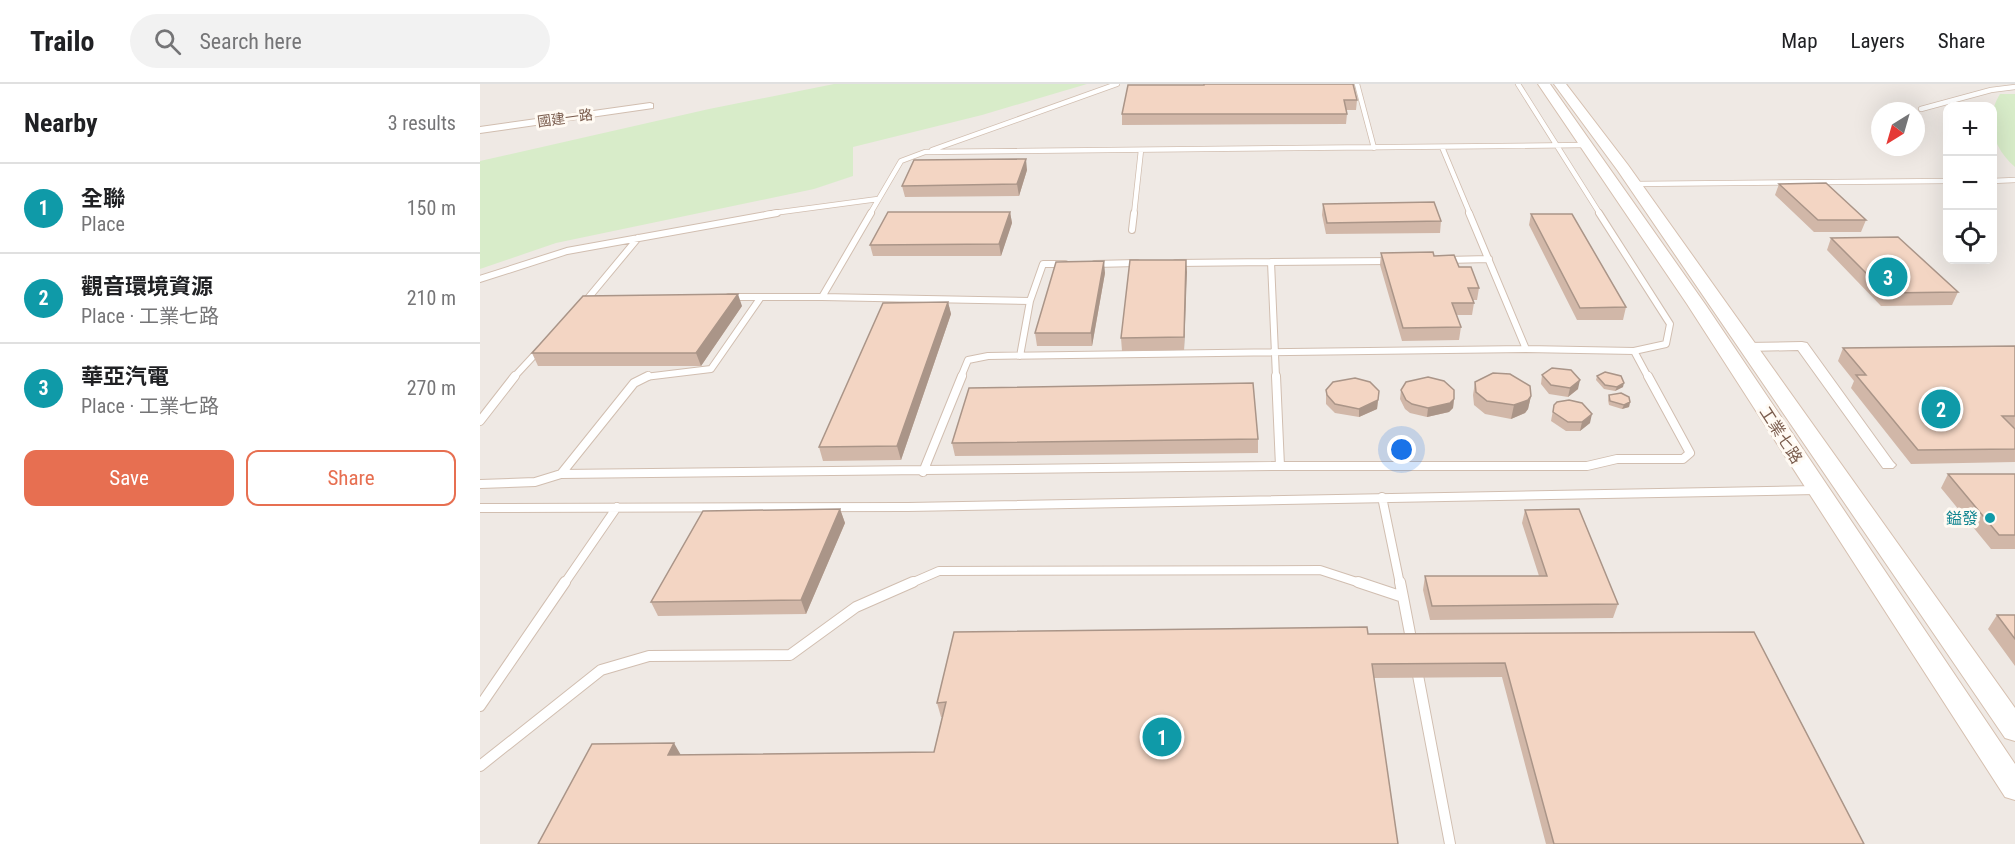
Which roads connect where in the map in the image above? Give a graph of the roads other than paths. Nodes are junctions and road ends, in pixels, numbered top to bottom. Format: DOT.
graph roads {
  1 [pos="1117,84"];
  2 [pos="1357,84"];
  3 [pos="1518,84"];
  4 [pos="1544,84"];
  5 [pos="1560,84"];
  6 [pos="2015,87"];
  7 [pos="650,106"];
  8 [pos="1925,108"];
  9 [pos="480,130"];
  10 [pos="1586,145"];
  11 [pos="1556,146"];
  12 [pos="1442,147"];
  13 [pos="1374,148"];
  14 [pos="1141,150"];
  15 [pos="925,152"];
  16 [pos="2015,180"];
  17 [pos="1943,181"];
  18 [pos="1997,181"];
  19 [pos="1634,184"];
  20 [pos="878,199"];
  21 [pos="1132,230"];
  22 [pos="638,238"];
  23 [pos="1489,259"];
  24 [pos="1443,260"];
  25 [pos="1397,261"];
  26 [pos="1270,262"];
  27 [pos="1150,263"];
  28 [pos="1162,263"];
  29 [pos="1078,264"];
  30 [pos="1090,264"];
  31 [pos="480,279"];
  32 [pos="590,296"];
  33 [pos="602,296"];
  34 [pos="716,297"];
  35 [pos="761,297"];
  36 [pos="822,297"];
  37 [pos="1030,301"];
  38 [pos="582,305"];
  39 [pos="549,340"];
  40 [pos="1746,347"];
  41 [pos="1526,349"];
  42 [pos="1634,351"];
  43 [pos="1274,352"];
  44 [pos="1020,356"];
  45 [pos="480,421"];
  46 [pos="1888,465"];
  47 [pos="1280,466"];
  48 [pos="923,472"];
  49 [pos="561,474"];
  50 [pos="480,484"];
  51 [pos="1817,490"];
  52 [pos="1382,497"];
  53 [pos="617,507"];
  54 [pos="480,508"];
  55 [pos="1403,597"];
  56 [pos="480,706"];
  57 [pos="2015,730"];
  58 [pos="480,766"];
  59 [pos="2015,789"];
  60 [pos="1450,844"];
  1 -- 15 [label="lane"];
  2 -- 13 [label="lane"];
  3 -- 11 [label="lane"];
  4 -- 10 [label="street, 工業七路"];
  5 -- 19 [label="street, 工業七路"];
  6 -- 8 [label="lane"];
  7 -- 9 [label="street, 國建一路"];
  10 -- 11 [label="lane"];
  10 -- 51 [label="street, 工業七路"];
  11 -- 12 [label="lane"];
  11 -- 42 [label="lane"];
  12 -- 13 [label="lane"];
  12 -- 23 [label="lane"];
  13 -- 14 [label="lane"];
  14 -- 15 [label="lane"];
  14 -- 21 [label="lane"];
  15 -- 20 [label="lane"];
  16 -- 18 [label="lane"];
  17 -- 19 [label="lane"];
  19 -- 40 [label="street, 工業七路"];
  20 -- 22 [label="lane"];
  20 -- 36 [label="lane"];
  22 -- 31 [label="lane"];
  22 -- 32 [label="lane"];
  23 -- 24 [label="lane"];
  23 -- 41 [label="lane"];
  25 -- 26 [label="lane"];
  26 -- 28 [label="lane"];
  26 -- 43 [label="lane"];
  27 -- 30 [label="lane"];
  29 -- 37 [label="lane"];
  32 -- 33 [label="lane"];
  32 -- 38 [label="lane"];
  34 -- 35 [label="lane"];
  35 -- 36 [label="lane"];
  35 -- 49 [label="lane"];
  36 -- 37 [label="lane"];
  37 -- 44 [label="lane"];
  39 -- 45 [label="lane"];
  40 -- 46 [label="street"];
  40 -- 57 [label="street, 工業七路"];
  41 -- 42 [label="lane"];
  41 -- 43 [label="lane"];
  42 -- 47 [label="lane"];
  43 -- 44 [label="lane"];
  43 -- 47 [label="lane"];
  44 -- 48 [label="lane"];
  47 -- 48 [label="lane"];
  48 -- 49 [label="lane"];
  49 -- 50 [label="lane"];
  51 -- 52 [label="lane"];
  51 -- 59 [label="street, 工業七路"];
  52 -- 53 [label="lane"];
  52 -- 55 [label="lane"];
  53 -- 54 [label="lane"];
  53 -- 56 [label="lane"];
  55 -- 58 [label="lane"];
  55 -- 60 [label="lane"];
}
